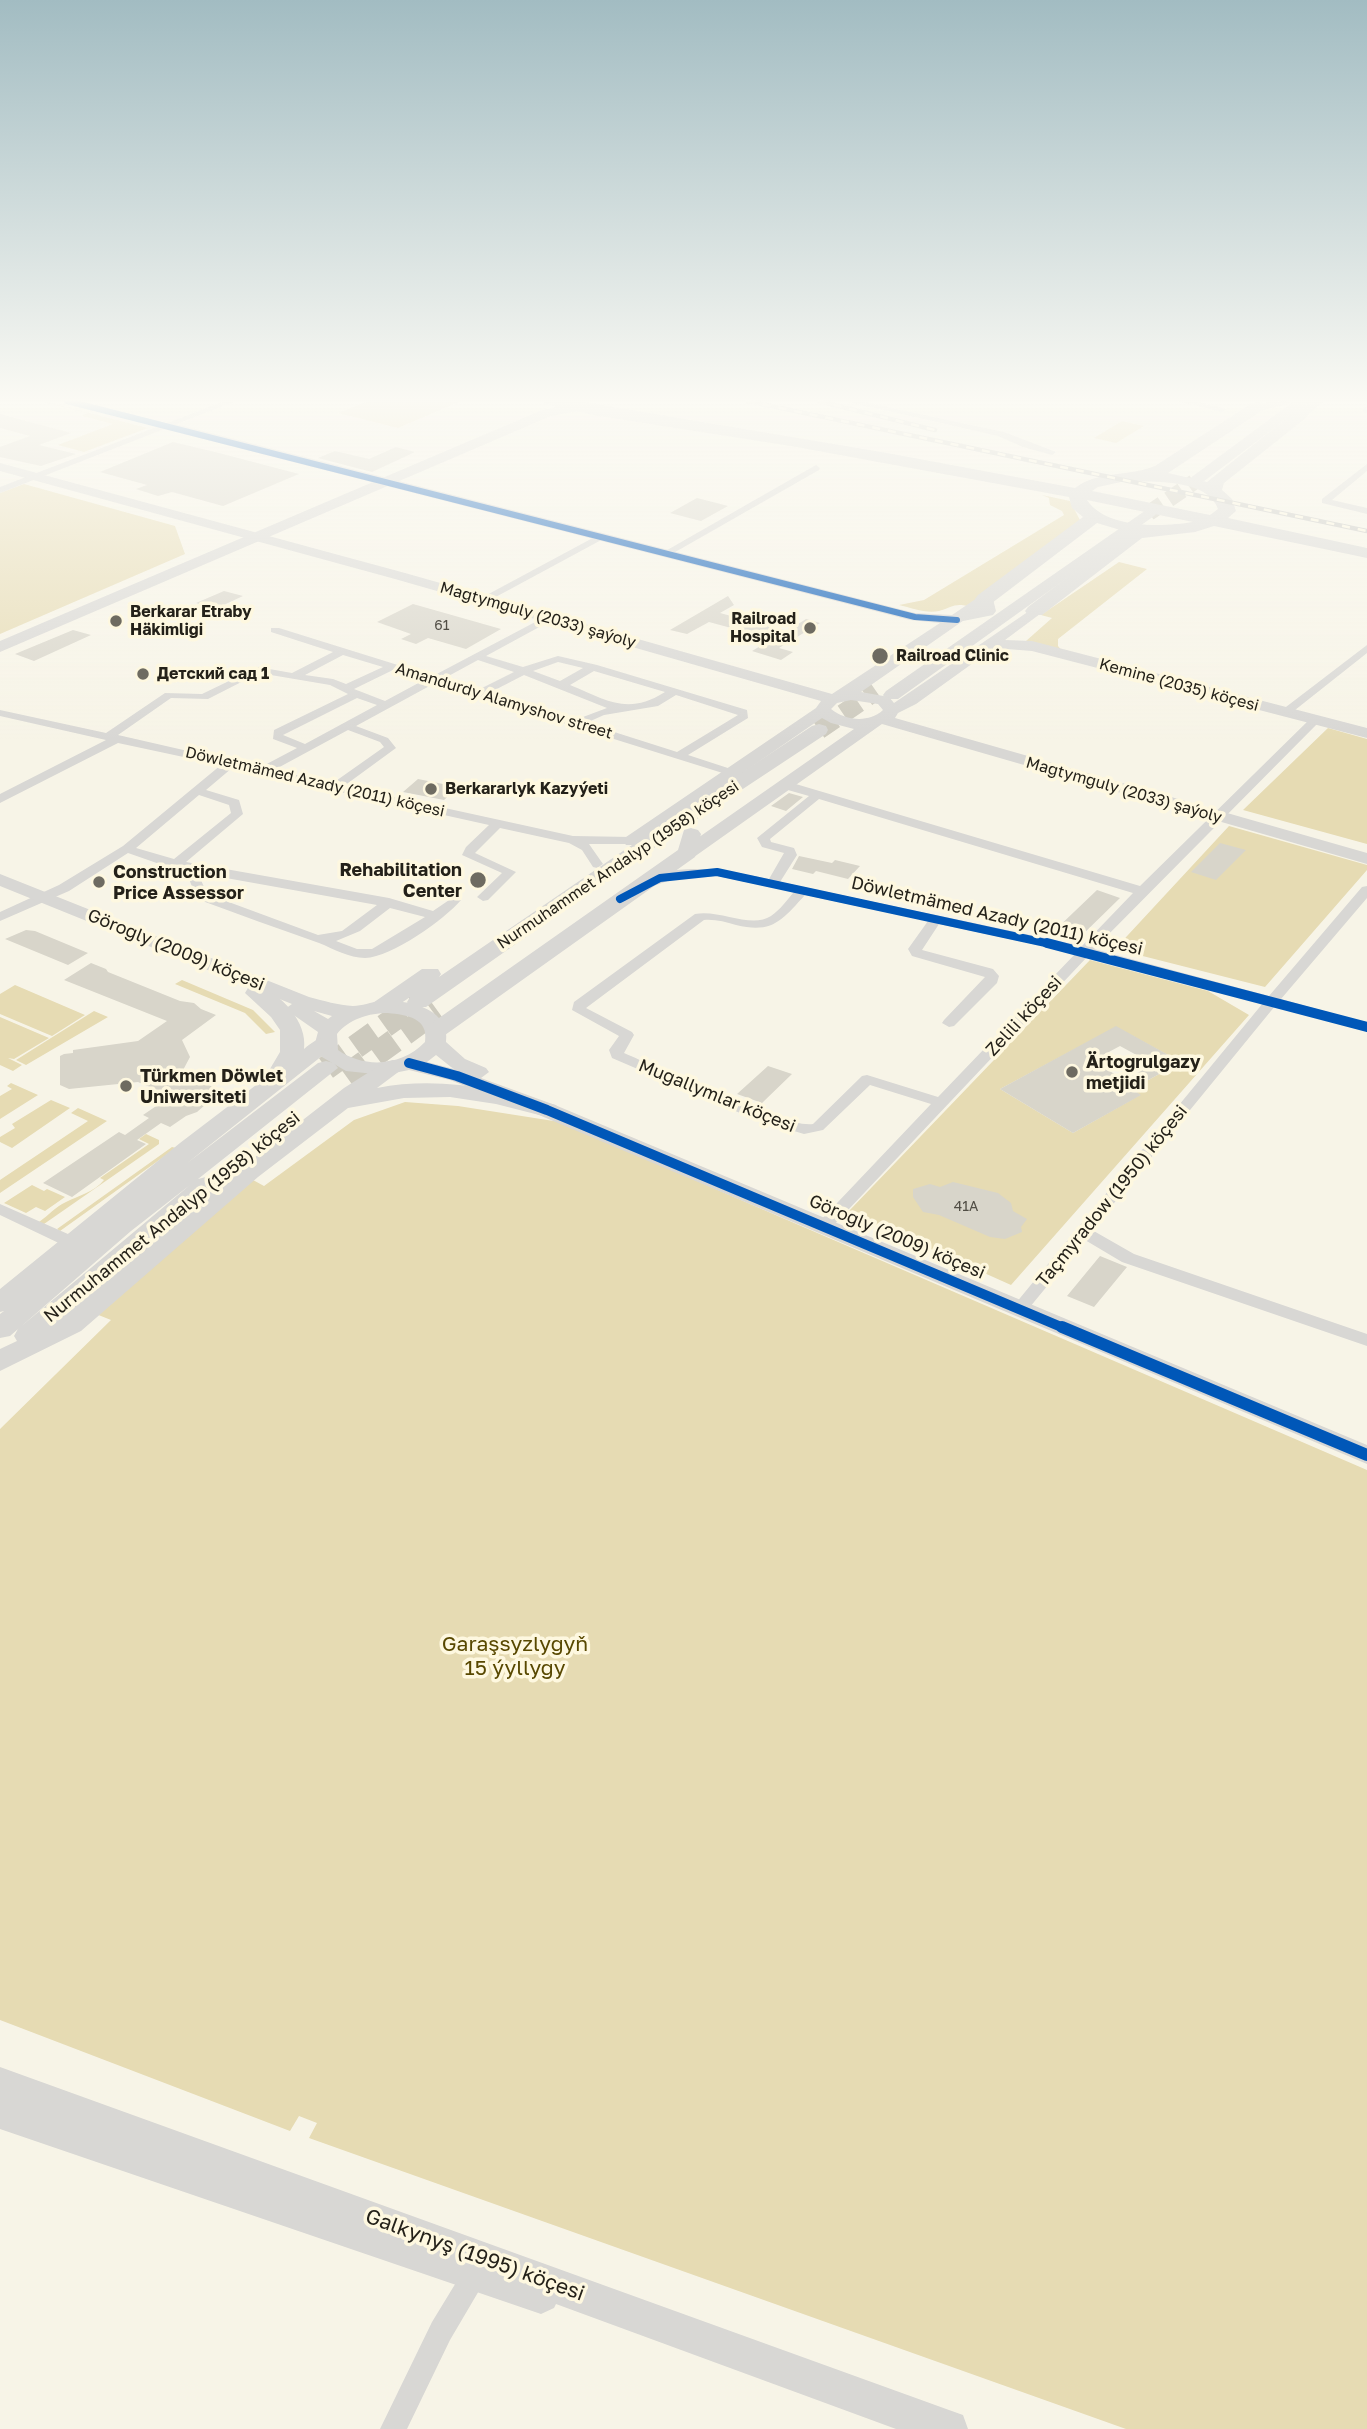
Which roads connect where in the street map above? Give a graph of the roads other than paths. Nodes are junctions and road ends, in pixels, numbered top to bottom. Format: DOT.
graph roads {
  1 [pos="162,514"];
  2 [pos="304,514"];
  3 [pos="517,514"];
  4 [pos="735,514"];
  5 [pos="1090,514"];
  6 [pos="1180,514"];
  7 [pos="1213,514"];
  8 [pos="1224,514"];
  9 [pos="1243,514"];
  10 [pos="1094,517"];
  11 [pos="1144,517"];
  12 [pos="1206,524"];
  13 [pos="602,536"];
  14 [pos="247,538"];
  15 [pos="1367,541"];
  16 [pos="1367,547"];
  17 [pos="667,553"];
  18 [pos="1367,553"];
  19 [pos="1367,559"];
  20 [pos="990,599"];
  21 [pos="479,602"];
  22 [pos="1035,611"];
  23 [pos="915,617"];
  24 [pos="960,618"];
  25 [pos="539,623"];
  26 [pos="1010,623"];
  27 [pos="275,630"];
  28 [pos="936,634"];
  29 [pos="0,639"];
  30 [pos="989,643"];
  31 [pos="1032,646"];
  32 [pos="0,647"];
  33 [pos="1367,649"];
  34 [pos="342,651"];
  35 [pos="477,656"];
  36 [pos="392,667"];
  37 [pos="593,667"];
  38 [pos="523,671"];
  39 [pos="293,677"];
  40 [pos="433,680"];
  41 [pos="561,685"];
  42 [pos="351,691"];
  43 [pos="675,691"];
  44 [pos="479,694"];
  45 [pos="801,694"];
  46 [pos="910,701"];
  47 [pos="386,705"];
  48 [pos="621,709"];
  49 [pos="884,709"];
  50 [pos="830,711"];
  51 [pos="1286,712"];
  52 [pos="0,713"];
  53 [pos="1315,720"];
  54 [pos="575,724"];
  55 [pos="911,725"];
  56 [pos="347,726"];
  57 [pos="1367,733"];
  58 [pos="858,736"];
  59 [pos="114,737"];
  60 [pos="306,748"];
  61 [pos="680,755"];
  62 [pos="232,762"];
  63 [pos="265,770"];
  64 [pos="733,772"];
  65 [pos="785,785"];
  66 [pos="335,786"];
  67 [pos="197,791"];
  68 [pos="817,795"];
  69 [pos="0,799"];
  70 [pos="1218,813"];
  71 [pos="498,824"];
  72 [pos="683,839"];
  73 [pos="573,841"];
  74 [pos="632,841"];
  75 [pos="127,849"];
  76 [pos="1367,851"];
  77 [pos="1367,859"];
  78 [pos="597,864"];
  79 [pos="175,865"];
  80 [pos="191,870"];
  81 [pos="717,872"];
  82 [pos="0,879"];
  83 [pos="772,884"];
  84 [pos="1367,890"];
  85 [pos="0,891"];
  86 [pos="802,891"];
  87 [pos="1142,891"];
  88 [pos="483,897"];
  89 [pos="620,899"];
  90 [pos="37,900"];
  91 [pos="454,900"];
  92 [pos="579,900"];
  93 [pos="389,902"];
  94 [pos="435,916"];
  95 [pos="0,917"];
  96 [pos="936,919"];
  97 [pos="316,939"];
  98 [pos="1085,951"];
  99 [pos="256,993"];
  100 [pos="1272,1000"];
  101 [pos="379,1007"];
  102 [pos="355,1012"];
  103 [pos="432,1021"];
  104 [pos="949,1023"];
  105 [pos="1367,1027"];
  106 [pos="331,1055"];
  107 [pos="401,1065"];
  108 [pos="267,1090"];
  109 [pos="942,1103"];
  110 [pos="547,1110"];
  111 [pos="319,1119"];
  112 [pos="0,1209"];
  113 [pos="830,1220"];
  114 [pos="1083,1232"];
  115 [pos="71,1242"];
  116 [pos="0,1303"];
  117 [pos="1023,1304"];
  118 [pos="0,1329"];
  119 [pos="1367,1339"];
  120 [pos="0,1361"];
  121 [pos="1367,1441"];
  122 [pos="1367,1455"];
  123 [pos="0,2083"];
  124 [pos="0,2113"];
  125 [pos="482,2265"];
  126 [pos="393,2429"];
  127 [pos="907,2429"];
  128 [pos="949,2429"];
  1 -- 14 [label="main road, Magtymguly (2033) şaýoly"];
  2 -- 14 [label="main road"];
  3 -- 13 [label="main road"];
  4 -- 17 [label="street"];
  5 -- 10 [label="highway"];
  6 -- 18 [label="highway"];
  7 -- 16 [label="highway"];
  8 -- 12 [label="highway"];
  9 -- 15 [label="highway"];
  10 -- 11 [label="highway"];
  10 -- 20 [label="highway"];
  11 -- 12 [label="highway"];
  11 -- 20 [label="main road"];
  11 -- 22 [label="highway"];
  11 -- 26 [label="main road"];
  12 -- 19 [label="highway"];
  13 -- 17 [label="main road"];
  13 -- 21 [label="street"];
  14 -- 21 [label="main road, Magtymguly (2033) şaýoly"];
  14 -- 29 [label="main road"];
  14 -- 32 [label="main road"];
  17 -- 23 [label="main road"];
  20 -- 24 [label="main road"];
  20 -- 49 [label="main road"];
  21 -- 25 [label="main road, Magtymguly (2033) şaýoly"];
  21 -- 45 [label="main road, Magtymguly (2033) şaýoly"];
  22 -- 26 [label="main road"];
  23 -- 24 [label="main road"];
  23 -- 28 [label="street"];
  24 -- 28 [label="main road"];
  25 -- 35 [label="street"];
  25 -- 45 [label="main road, Magtymguly (2033) şaýoly"];
  26 -- 30 [label="main road"];
  26 -- 31 [label="main road"];
  26 -- 49 [label="main road"];
  27 -- 34 [label="street, Amandurdy Alamyshov street"];
  28 -- 50 [label="main road"];
  30 -- 31 [label="main road, Kemine (2035) köçesi"];
  30 -- 46 [label="main road"];
  31 -- 51 [label="main road, Kemine (2035) köçesi"];
  33 -- 51 [label="street"];
  34 -- 36 [label="street, Amandurdy Alamyshov street"];
  34 -- 39 [label="street"];
  35 -- 38 [label="street"];
  35 -- 40 [label="street"];
  36 -- 40 [label="street, Amandurdy Alamyshov street"];
  36 -- 42 [label="street"];
  37 -- 38 [label="street"];
  37 -- 41 [label="street"];
  37 -- 43 [label="street"];
  38 -- 41 [label="street"];
  38 -- 44 [label="street"];
  39 -- 42 [label="street"];
  39 -- 59 [label="street"];
  40 -- 44 [label="street, Amandurdy Alamyshov street"];
  40 -- 47 [label="street"];
  41 -- 48 [label="street"];
  42 -- 47 [label="street"];
  42 -- 60 [label="street"];
  43 -- 48 [label="street"];
  43 -- 61 [label="street"];
  44 -- 54 [label="street, Amandurdy Alamyshov street"];
  45 -- 50 [label="main road, Magtymguly (2033) şaýoly"];
  45 -- 50 [label="main road"];
  45 -- 50 [label="street"];
  46 -- 49 [label="main road"];
  46 -- 55 [label="main road"];
  47 -- 56 [label="street"];
  48 -- 54 [label="street"];
  49 -- 50 [label="main road"];
  49 -- 50 [label="main road"];
  49 -- 55 [label="main road, Magtymguly (2033) şaýoly"];
  49 -- 58 [label="main road"];
  50 -- 64 [label="main road"];
  50 -- 72 [label="main road, Nurmuhammet Andalyp (1958) köçesi"];
  51 -- 53 [label="main road, Kemine (2035) köçesi"];
  52 -- 59 [label="street, Döwletmämed Azady (2011) köçesi"];
  53 -- 57 [label="main road, Kemine (2035) köçesi"];
  53 -- 70 [label="street, Zelili köçesi"];
  54 -- 61 [label="street, Amandurdy Alamyshov street"];
  55 -- 58 [label="main road"];
  55 -- 70 [label="main road, Magtymguly (2033) şaýoly"];
  56 -- 60 [label="street"];
  56 -- 66 [label="street"];
  58 -- 65 [label="main road"];
  59 -- 62 [label="street, Döwletmämed Azady (2011) köçesi"];
  59 -- 69 [label="street"];
  60 -- 63 [label="street"];
  61 -- 64 [label="street, Amandurdy Alamyshov street"];
  62 -- 63 [label="street, Döwletmämed Azady (2011) köçesi"];
  62 -- 67 [label="street"];
  63 -- 66 [label="street, Döwletmämed Azady (2011) köçesi"];
  64 -- 74 [label="main road"];
  65 -- 68 [label="street"];
  65 -- 72 [label="main road"];
  66 -- 71 [label="street, Döwletmämed Azady (2011) köçesi"];
  67 -- 75 [label="street"];
  67 -- 79 [label="street"];
  68 -- 83 [label="street"];
  68 -- 87 [label="street"];
  70 -- 76 [label="main road, Magtymguly (2033) şaýoly"];
  70 -- 77 [label="main road, Magtymguly (2033) şaýoly"];
  70 -- 87 [label="street, Zelili köçesi"];
  71 -- 73 [label="street, Döwletmämed Azady (2011) köçesi"];
  71 -- 88 [label="street"];
  72 -- 74 [label="main road"];
  72 -- 81 [label="street, Döwletmämed Azady (2011) köçesi"];
  72 -- 89 [label="main road"];
  72 -- 92 [label="main road, Nurmuhammet Andalyp (1958) köçesi"];
  73 -- 74 [label="street, Döwletmämed Azady (2011) köçesi"];
  73 -- 78 [label="street, Nurmuhammet Andalyp (1958) köçesi"];
  74 -- 78 [label="main road"];
  75 -- 79 [label="street"];
  75 -- 90 [label="street"];
  78 -- 92 [label="main road"];
  78 -- 101 [label="main road"];
  79 -- 80 [label="street"];
  80 -- 93 [label="street"];
  80 -- 97 [label="street"];
  81 -- 83 [label="street, Döwletmämed Azady (2011) köçesi"];
  81 -- 89 [label="street, Döwletmämed Azady (2011) köçesi"];
  82 -- 90 [label="main road, Görogly (2009) köçesi"];
  83 -- 86 [label="street, Döwletmämed Azady (2011) köçesi"];
  84 -- 100 [label="street, Taçmyradow (1950) köçesi"];
  85 -- 90 [label="main road, Görogly (2009) köçesi"];
  86 -- 96 [label="street, Döwletmämed Azady (2011) köçesi"];
  86 -- 109 [label="street, Mugallymlar köçesi"];
  87 -- 98 [label="street, Zelili köçesi"];
  89 -- 92 [label="main road"];
  89 -- 103 [label="main road"];
  90 -- 95 [label="street"];
  90 -- 99 [label="main road, Görogly (2009) köçesi"];
  90 -- 102 [label="main road, Görogly (2009) köçesi"];
  91 -- 94 [label="street"];
  92 -- 103 [label="main road, Nurmuhammet Andalyp (1958) köçesi"];
  93 -- 94 [label="street"];
  93 -- 97 [label="street"];
  94 -- 97 [label="street"];
  96 -- 98 [label="street, Döwletmämed Azady (2011) köçesi"];
  96 -- 104 [label="street"];
  98 -- 100 [label="street, Döwletmämed Azady (2011) köçesi"];
  98 -- 109 [label="street, Zelili köçesi"];
  99 -- 106 [label="main road, Görogly (2009) köçesi"];
  99 -- 108 [label="main road"];
  100 -- 105 [label="street, Döwletmämed Azady (2011) köçesi"];
  100 -- 114 [label="street, Taçmyradow (1950) köçesi"];
  101 -- 102 [label="main road, Görogly (2009) köçesi"];
  101 -- 103 [label="main road, Görogly (2009) köçesi"];
  102 -- 106 [label="main road"];
  103 -- 107 [label="main road"];
  103 -- 113 [label="main road, Görogly (2009) köçesi"];
  106 -- 107 [label="main road, Görogly (2009) köçesi"];
  106 -- 108 [label="main road"];
  106 -- 118 [label="main road, Nurmuhammet Andalyp (1958) köçesi"];
  106 -- 120 [label="main road, Nurmuhammet Andalyp (1958) köçesi"];
  107 -- 110 [label="main road, Görogly (2009) köçesi"];
  107 -- 111 [label="main road"];
  108 -- 115 [label="main road"];
  109 -- 113 [label="street, Zelili köçesi"];
  110 -- 111 [label="main road"];
  110 -- 113 [label="main road, Görogly (2009) köçesi"];
  111 -- 120 [label="main road"];
  112 -- 115 [label="street"];
  113 -- 117 [label="main road, Görogly (2009) köçesi"];
  114 -- 117 [label="street, Taçmyradow (1950) köçesi"];
  114 -- 119 [label="street"];
  115 -- 116 [label="main road"];
  117 -- 121 [label="main road, Görogly (2009) köçesi"];
  117 -- 122 [label="main road, Görogly (2009) köçesi"];
  123 -- 125 [label="main road, Galkynyş (1995) köçesi"];
  124 -- 125 [label="main road, Galkynyş (1995) köçesi"];
  125 -- 126 [label="street"];
  125 -- 127 [label="main road, Galkynyş (1995) köçesi"];
  125 -- 128 [label="main road, Galkynyş (1995) köçesi"];
}
